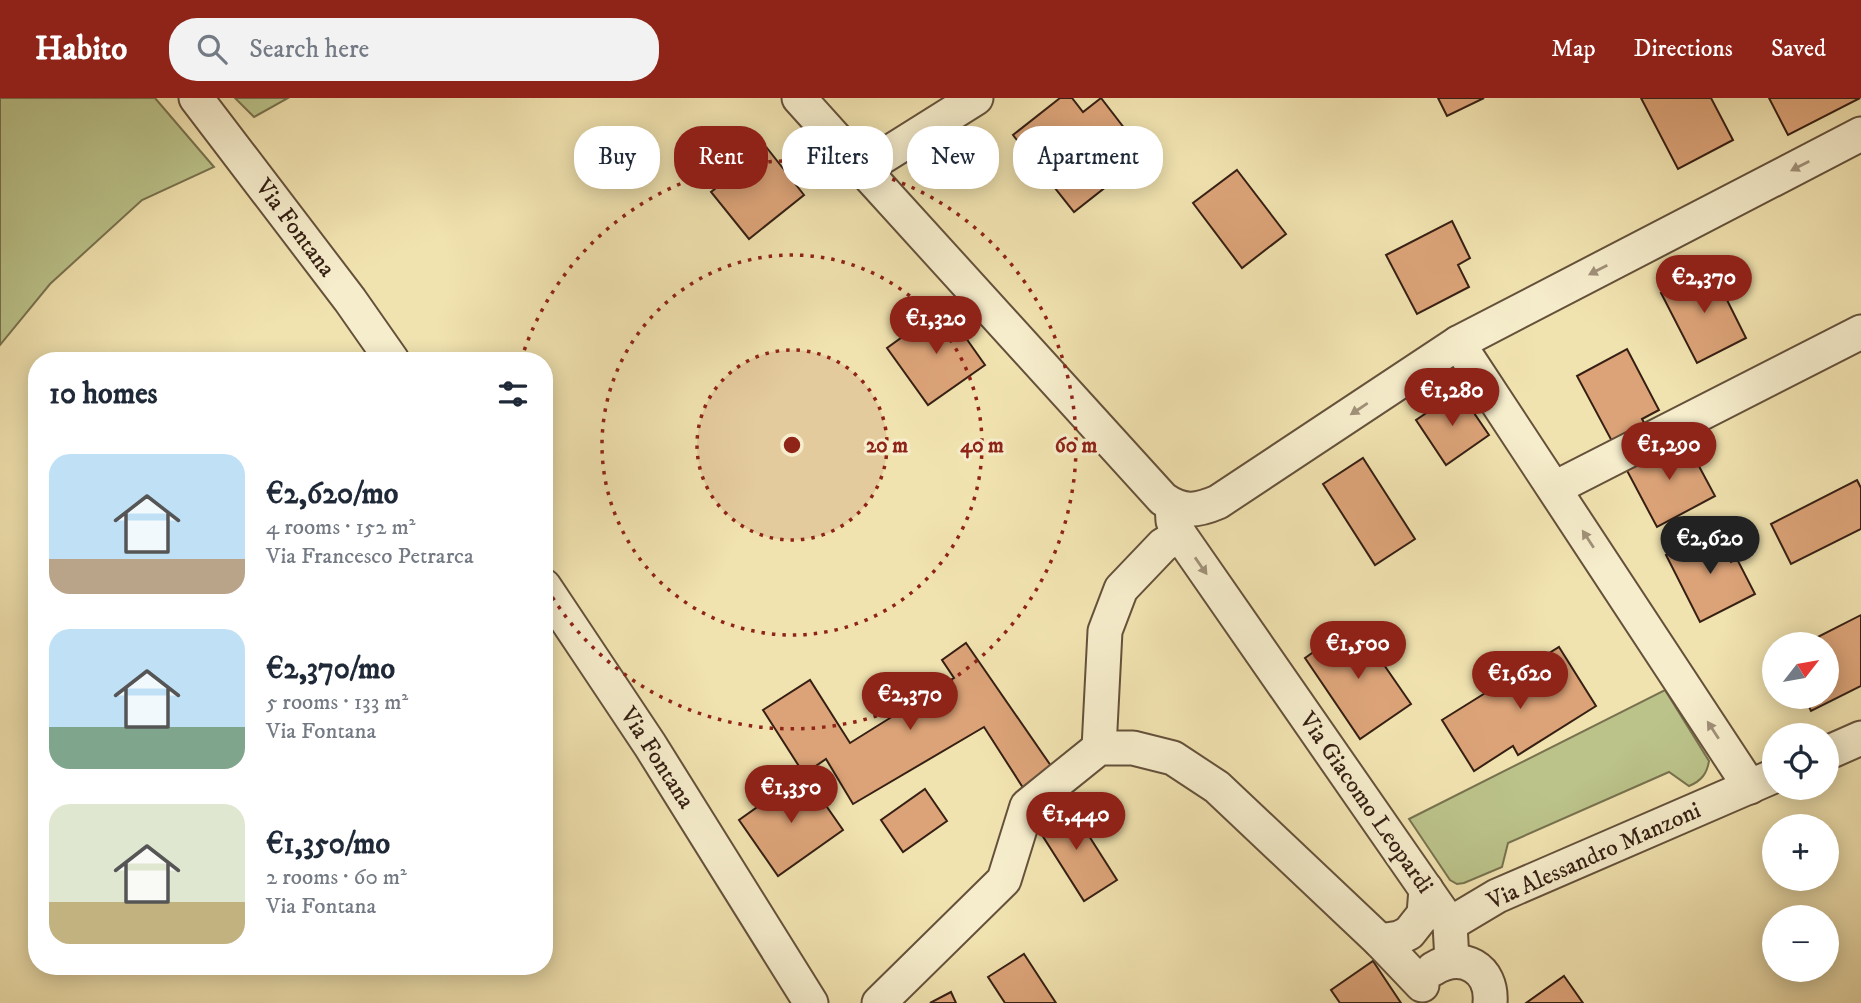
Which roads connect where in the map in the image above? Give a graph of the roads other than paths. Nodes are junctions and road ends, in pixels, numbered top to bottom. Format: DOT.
graph roads {
  1 [pos="196,98"];
  2 [pos="799,98"];
  3 [pos="976,98"];
  4 [pos="824,126"];
  5 [pos="1861,134"];
  6 [pos="893,150"];
  7 [pos="881,189"];
  8 [pos="1861,332"];
  9 [pos="1458,343"];
  10 [pos="386,352"];
  11 [pos="1555,488"];
  12 [pos="1181,517"];
  13 [pos="553,600"];
  14 [pos="1861,738"];
  15 [pos="1099,747"];
  16 [pos="1839,748"];
  17 [pos="1762,781"];
  18 [pos="1426,889"];
  19 [pos="1450,924"];
  20 [pos="1380,940"];
  21 [pos="1452,961"];
  22 [pos="1421,994"];
  23 [pos="811,1003"];
  24 [pos="879,1003"];
  25 [pos="1490,1003"];
  1 -- 10 [label="street, Via Fontana"];
  2 -- 4 [label="street, Via Giacomo Leopardi"];
  3 -- 6 [label="street"];
  5 -- 9 [label="street, one-way"];
  7 -- 12 [label="street, Via Giacomo Leopardi"];
  8 -- 11 [label="street"];
  9 -- 11 [label="street"];
  9 -- 12 [label="street, one-way"];
  17 -- 11 [label="street, one-way"];
  12 -- 15 [label="street"];
  12 -- 18 [label="street, Via Giacomo Leopardi, one-way"];
  13 -- 23 [label="street, Via Fontana"];
  14 -- 16 [label="street"];
  15 -- 20 [label="street"];
  15 -- 24 [label="street"];
  17 -- 19 [label="street, Via Alessandro Manzoni"];
  18 -- 19 [label="street, Via Giacomo Leopardi"];
  18 -- 20 [label="street"];
  19 -- 21 [label="street"];
  20 -- 22 [label="street"];
  21 -- 22 [label="street"];
  21 -- 25 [label="street"];
}
